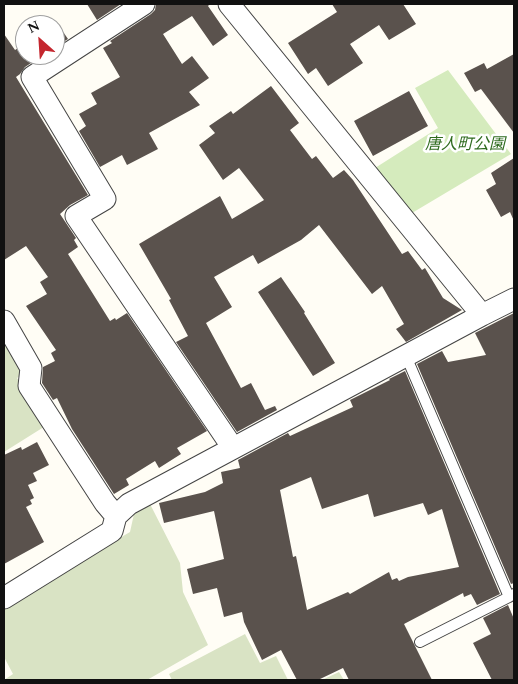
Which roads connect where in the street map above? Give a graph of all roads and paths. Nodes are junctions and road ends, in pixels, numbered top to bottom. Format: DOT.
graph roads {
  1 [pos="144,4"];
  2 [pos="229,4"];
  3 [pos="514,299"];
  4 [pos="482,315"];
  5 [pos="4,321"];
  6 [pos="406,356"];
  7 [pos="233,448"];
  8 [pos="116,516"];
  9 [pos="512,595"];
  10 [pos="4,598"];
  11 [pos="420,642"];
  1 -- 7 [label="street"];
  2 -- 4 [label="street"];
  3 -- 4 [label="street"];
  4 -- 6 [label="street"];
  5 -- 8 [label="street"];
  6 -- 7 [label="street"];
  6 -- 9 [label="lane"];
  7 -- 8 [label="street"];
  8 -- 10 [label="street"];
  9 -- 11 [label="lane"];
}
